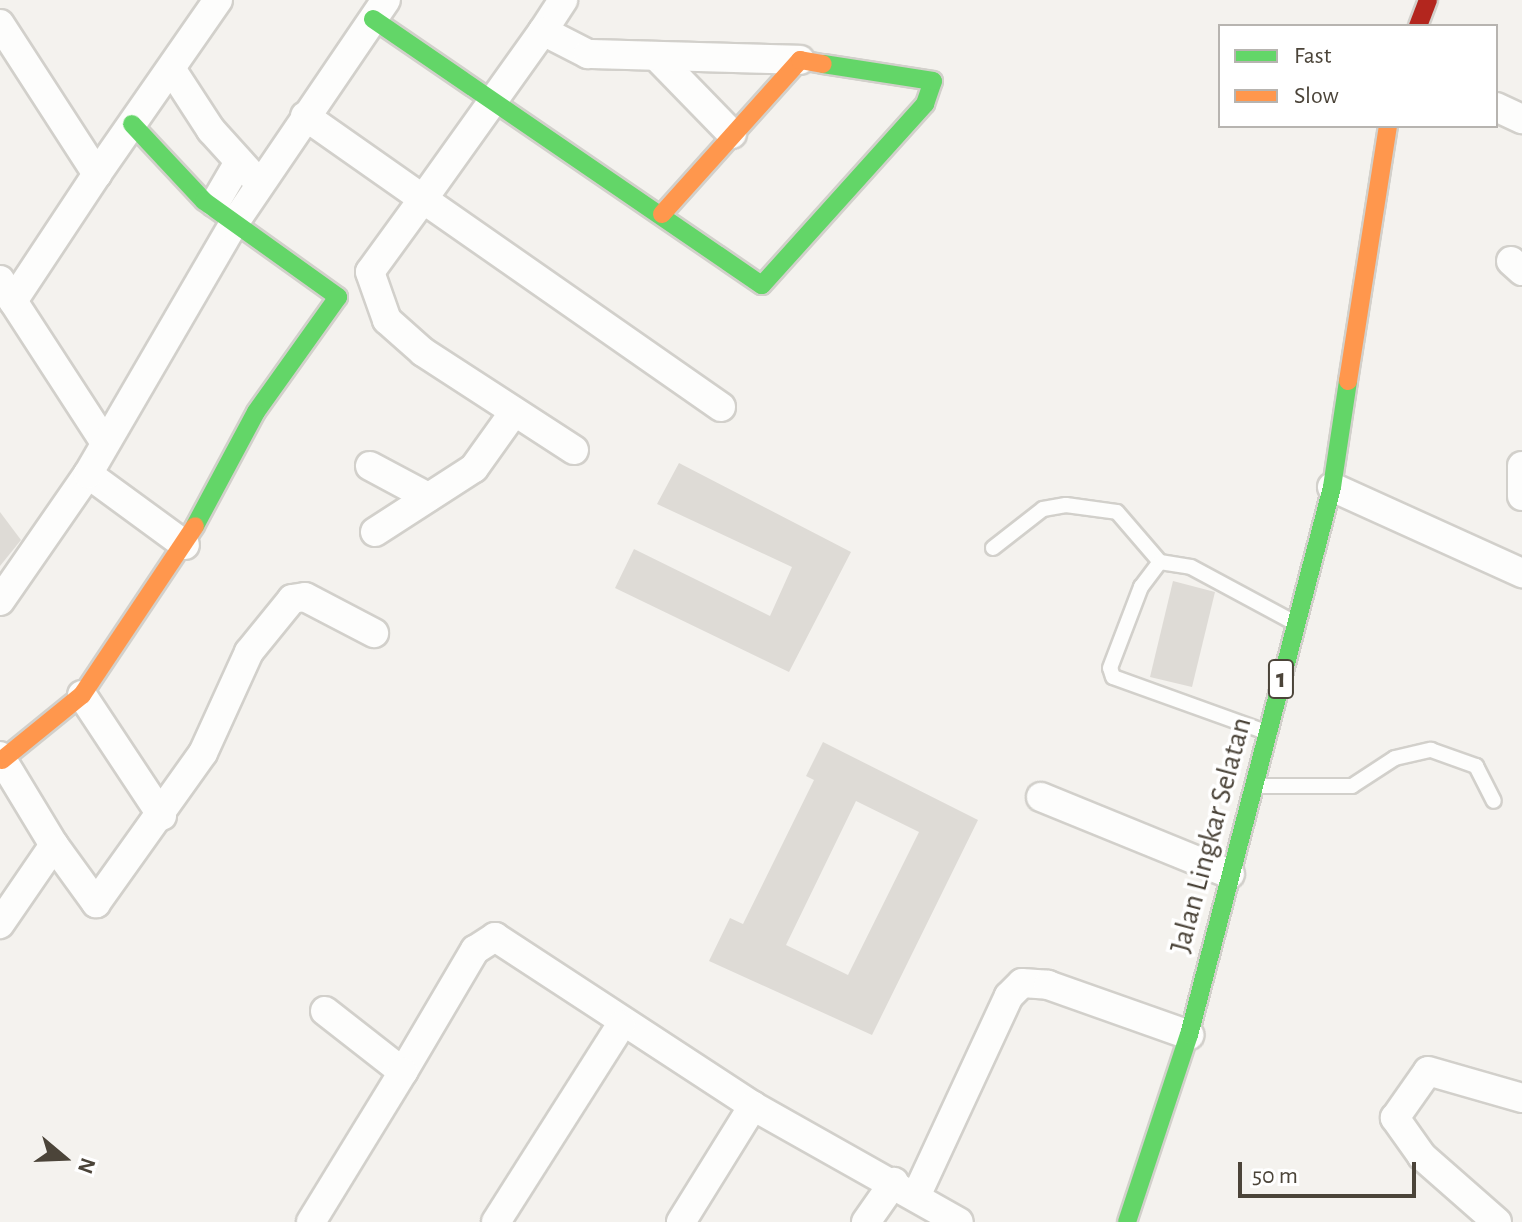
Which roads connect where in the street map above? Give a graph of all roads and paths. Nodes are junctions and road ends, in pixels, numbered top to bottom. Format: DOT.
graph roads {
  1 [pos="218,0"];
  2 [pos="563,0"];
  3 [pos="380,9"];
  4 [pos="0,24"];
  5 [pos="543,31"];
  6 [pos="658,58"];
  7 [pos="800,60"];
  8 [pos="170,72"];
  9 [pos="495,99"];
  10 [pos="1498,108"];
  11 [pos="305,116"];
  12 [pos="1522,119"];
  13 [pos="134,121"];
  14 [pos="1388,128"];
  15 [pos="732,134"];
  16 [pos="238,164"];
  17 [pos="97,174"];
  18 [pos="260,184"];
  19 [pos="423,199"];
  20 [pos="220,212"];
  21 [pos="662,214"];
  22 [pos="6,290"];
  23 [pos="721,407"];
  24 [pos="514,412"];
  25 [pos="104,441"];
  26 [pos="574,450"];
  27 [pos="370,466"];
  28 [pos="1522,466"];
  29 [pos="88,474"];
  30 [pos="1332,487"];
  31 [pos="1522,496"];
  32 [pos="428,497"];
  33 [pos="375,532"];
  34 [pos="185,545"];
  35 [pos="993,548"];
  36 [pos="1160,562"];
  37 [pos="1522,573"];
  38 [pos="0,601"];
  39 [pos="1296,623"];
  40 [pos="374,633"];
  41 [pos="82,695"];
  42 [pos="1267,732"];
  43 [pos="1,758"];
  44 [pos="1256,785"];
  45 [pos="1041,797"];
  46 [pos="1494,801"];
  47 [pos="162,816"];
  48 [pos="54,845"];
  49 [pos="1230,874"];
  50 [pos="1,918"];
  51 [pos="325,1011"];
  52 [pos="621,1025"];
  53 [pos="1189,1035"];
  54 [pos="403,1072"];
  55 [pos="1522,1098"];
  56 [pos="753,1106"];
  57 [pos="906,1188"];
  58 [pos="311,1222"];
  59 [pos="496,1222"];
  60 [pos="681,1222"];
  61 [pos="866,1222"];
  62 [pos="959,1222"];
  63 [pos="1127,1222"];
  64 [pos="1497,1222"];
  1 -- 8 [label="street"];
  2 -- 5 [label="street"];
  3 -- 9 [label="main road"];
  3 -- 11 [label="street"];
  4 -- 17 [label="street"];
  5 -- 6 [label="street"];
  5 -- 9 [label="street"];
  6 -- 7 [label="street"];
  6 -- 15 [label="street"];
  7 -- 15 [label="main road"];
  7 -- 21 [label="main road"];
  8 -- 13 [label="street"];
  8 -- 16 [label="street"];
  9 -- 19 [label="street"];
  9 -- 21 [label="main road"];
  10 -- 12 [label="street"];
  11 -- 18 [label="street"];
  11 -- 19 [label="street"];
  13 -- 17 [label="street"];
  13 -- 20 [label="main road"];
  14 -- 30 [label="main road, Jalan Lingkar Selatan / 1"];
  15 -- 21 [label="main road"];
  16 -- 18 [label="street"];
  16 -- 20 [label="street"];
  17 -- 22 [label="street"];
  18 -- 20 [label="street"];
  19 -- 23 [label="street"];
  19 -- 24 [label="street"];
  20 -- 25 [label="street"];
  20 -- 34 [label="main road"];
  22 -- 25 [label="street"];
  24 -- 26 [label="street"];
  24 -- 32 [label="street"];
  25 -- 29 [label="street"];
  27 -- 32 [label="street"];
  28 -- 31 [label="street"];
  29 -- 34 [label="street"];
  29 -- 38 [label="street"];
  30 -- 37 [label="street"];
  30 -- 39 [label="main road, Jalan Lingkar Selatan / 1"];
  32 -- 33 [label="street"];
  34 -- 41 [label="main road"];
  35 -- 36 [label="lane"];
  36 -- 39 [label="lane"];
  36 -- 42 [label="lane"];
  39 -- 42 [label="main road, Jalan Lingkar Selatan / 1"];
  40 -- 47 [label="street"];
  41 -- 43 [label="main road"];
  41 -- 47 [label="street"];
  42 -- 44 [label="main road, Jalan Lingkar Selatan / 1"];
  43 -- 48 [label="street"];
  44 -- 46 [label="lane"];
  44 -- 49 [label="main road, Jalan Lingkar Selatan / 1"];
  45 -- 49 [label="street"];
  47 -- 48 [label="street"];
  48 -- 50 [label="street"];
  49 -- 53 [label="main road, Jalan Lingkar Selatan / 1"];
  51 -- 54 [label="street"];
  52 -- 54 [label="street"];
  52 -- 56 [label="street"];
  52 -- 59 [label="street"];
  53 -- 57 [label="street"];
  53 -- 63 [label="main road, Jalan Lingkar Selatan / 1"];
  54 -- 58 [label="street"];
  55 -- 64 [label="street"];
  56 -- 57 [label="street"];
  56 -- 60 [label="street"];
  57 -- 61 [label="street"];
  57 -- 62 [label="street"];
}
